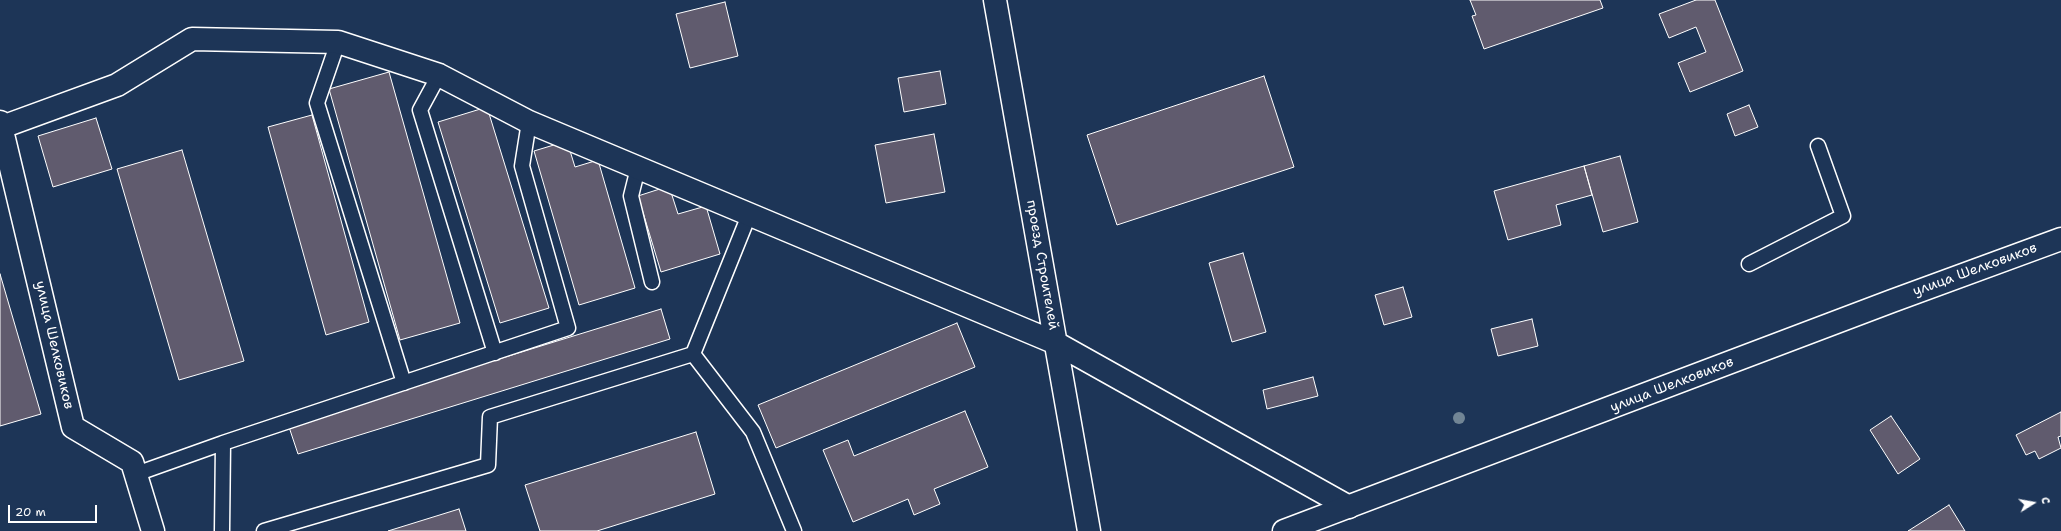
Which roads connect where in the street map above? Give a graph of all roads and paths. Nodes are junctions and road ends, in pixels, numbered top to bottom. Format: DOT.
graph roads {
  1 [pos="995,0"];
  2 [pos="338,42"];
  3 [pos="439,75"];
  4 [pos="529,122"];
  5 [pos="1,125"];
  6 [pos="1818,146"];
  7 [pos="638,168"];
  8 [pos="749,215"];
  9 [pos="2061,239"];
  10 [pos="1749,264"];
  11 [pos="652,282"];
  12 [pos="1056,343"];
  13 [pos="495,353"];
  14 [pos="693,354"];
  15 [pos="404,383"];
  16 [pos="223,443"];
  17 [pos="136,474"];
  18 [pos="1349,507"];
  19 [pos="153,531"];
  20 [pos="222,531"];
  21 [pos="264,531"];
  22 [pos="794,531"];
  23 [pos="1089,531"];
  24 [pos="1284,531"];
  1 -- 12 [label="street, проезд Строителей"];
  2 -- 3 [label="street"];
  2 -- 5 [label="street"];
  2 -- 15 [label="lane"];
  3 -- 4 [label="street"];
  3 -- 13 [label="lane"];
  4 -- 7 [label="street"];
  4 -- 13 [label="lane"];
  5 -- 17 [label="street, улица Шелковиков"];
  6 -- 10 [label="lane"];
  7 -- 8 [label="street"];
  7 -- 11 [label="lane"];
  8 -- 12 [label="street"];
  8 -- 14 [label="lane"];
  9 -- 18 [label="street, улица Шелковиков"];
  12 -- 18 [label="street"];
  12 -- 23 [label="street, проезд Строителей"];
  13 -- 15 [label="lane"];
  14 -- 21 [label="lane"];
  14 -- 22 [label="lane"];
  15 -- 16 [label="lane"];
  16 -- 17 [label="lane"];
  16 -- 20 [label="lane"];
  17 -- 19 [label="street, улица Шелковиков"];
  18 -- 24 [label="street, улица Шелковиков"];
}
